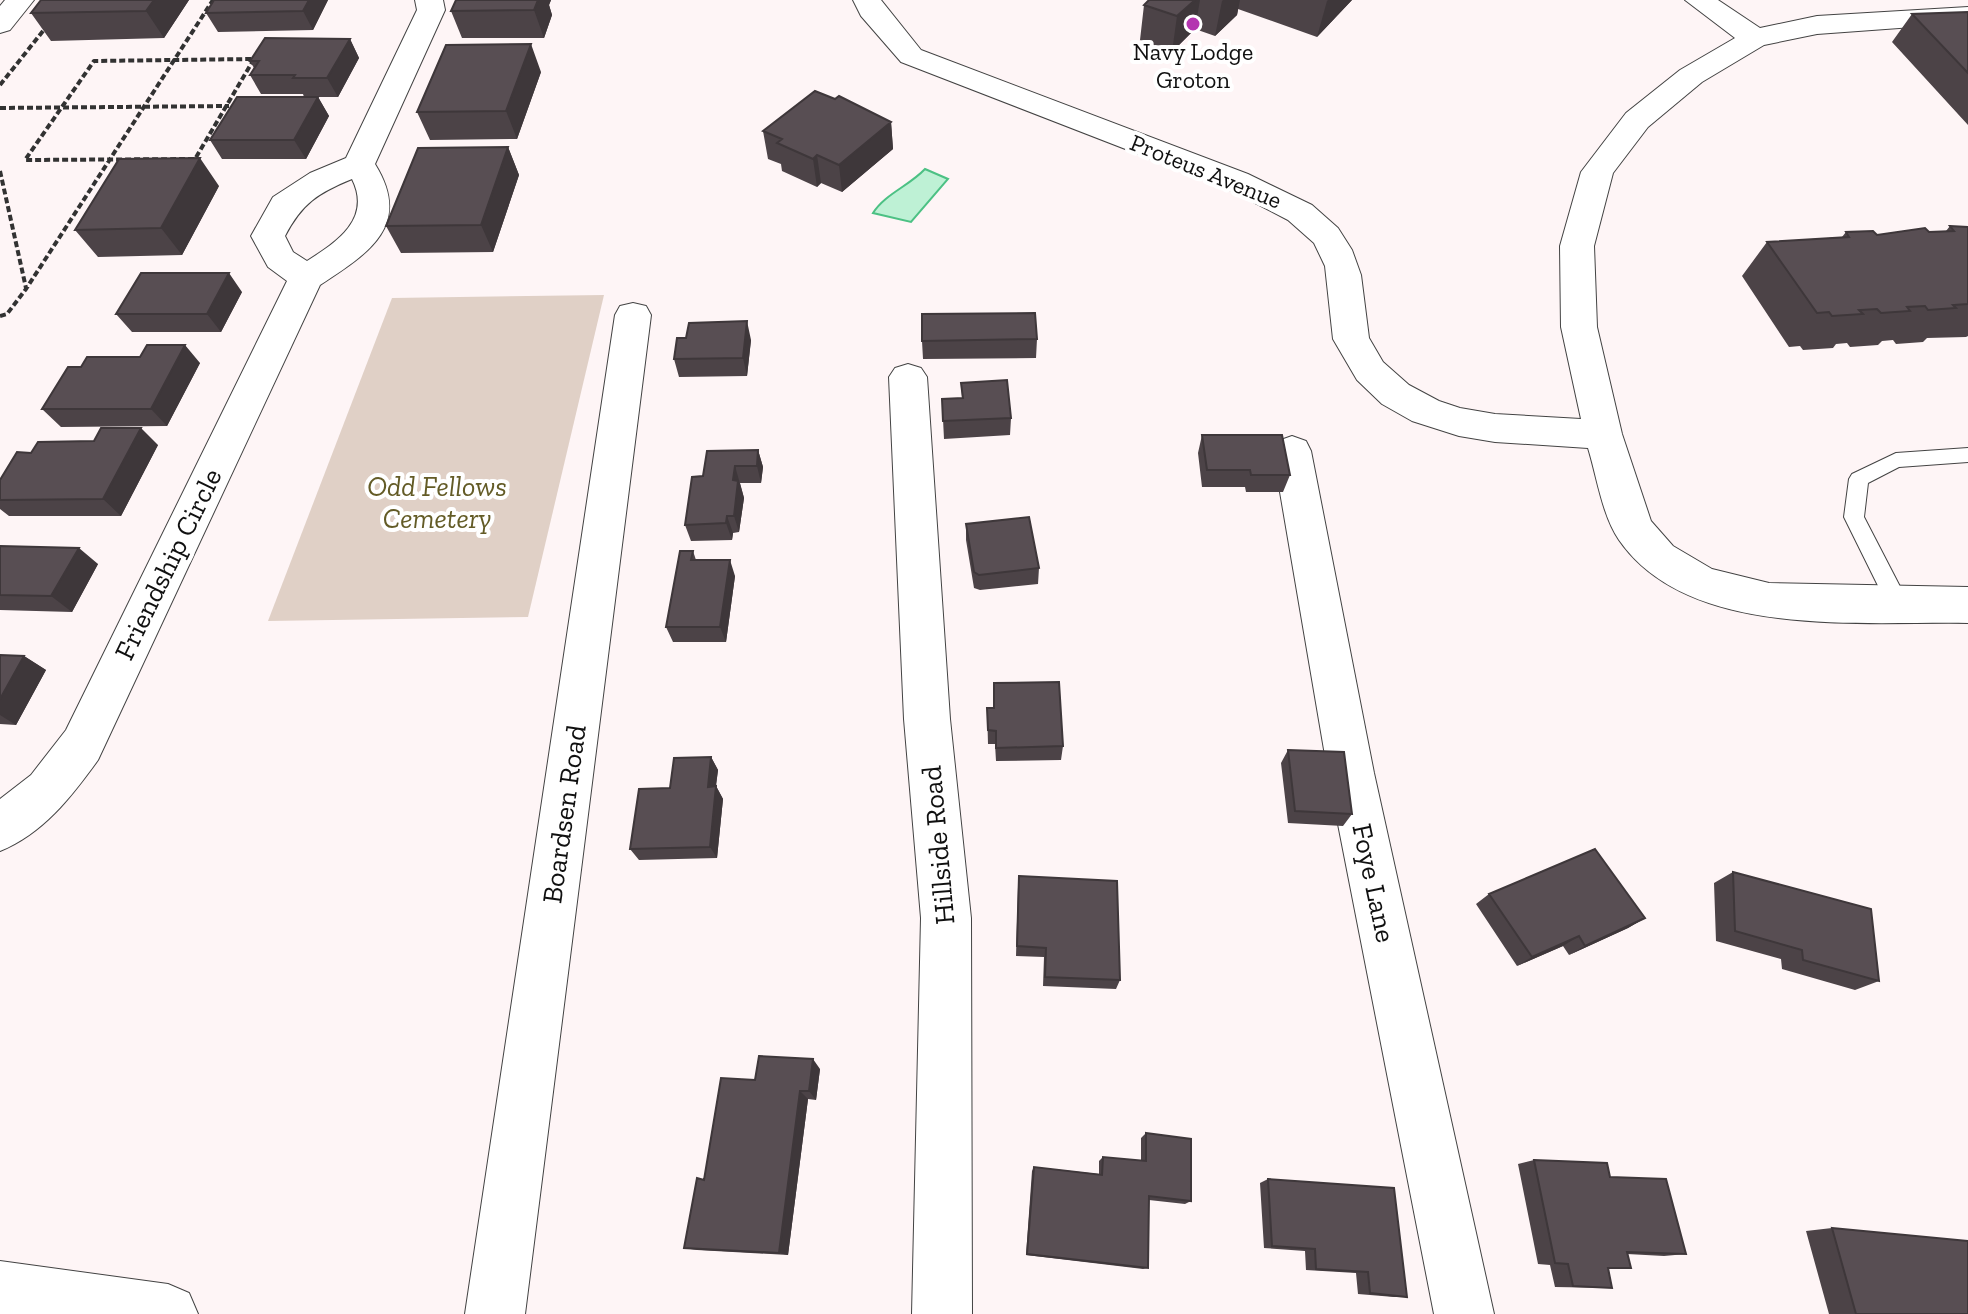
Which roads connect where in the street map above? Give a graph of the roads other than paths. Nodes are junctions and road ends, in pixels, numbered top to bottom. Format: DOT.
graph roads {
  1 [pos="20,0"];
  2 [pos="429,0"];
  3 [pos="867,0"];
  4 [pos="1699,0"];
  5 [pos="1968,15"];
  6 [pos="0,24"];
  7 [pos="1755,38"];
  8 [pos="359,164"];
  9 [pos="306,278"];
  10 [pos="633,315"];
  11 [pos="908,377"];
  12 [pos="1603,434"];
  13 [pos="1292,451"];
  14 [pos="1968,455"];
  15 [pos="1898,604"];
  16 [pos="1968,605"];
  17 [pos="0,828"];
  18 [pos="0,1291"];
  19 [pos="168,1314"];
  20 [pos="495,1314"];
  21 [pos="942,1314"];
  22 [pos="1464,1314"];
  1 -- 6 [label="street"];
  2 -- 8 [label="street"];
  3 -- 12 [label="street, Proteus Avenue"];
  4 -- 7 [label="street"];
  5 -- 7 [label="street"];
  7 -- 12 [label="street"];
  8 -- 9 [label="street"];
  8 -- 9 [label="street"];
  9 -- 17 [label="street, Friendship Circle"];
  10 -- 20 [label="street, Boardsen Road"];
  11 -- 21 [label="street, Hillside Road"];
  12 -- 15 [label="street"];
  13 -- 22 [label="street, Foye Lane"];
  14 -- 15 [label="lane"];
  15 -- 16 [label="street"];
  18 -- 19 [label="street"];
}
